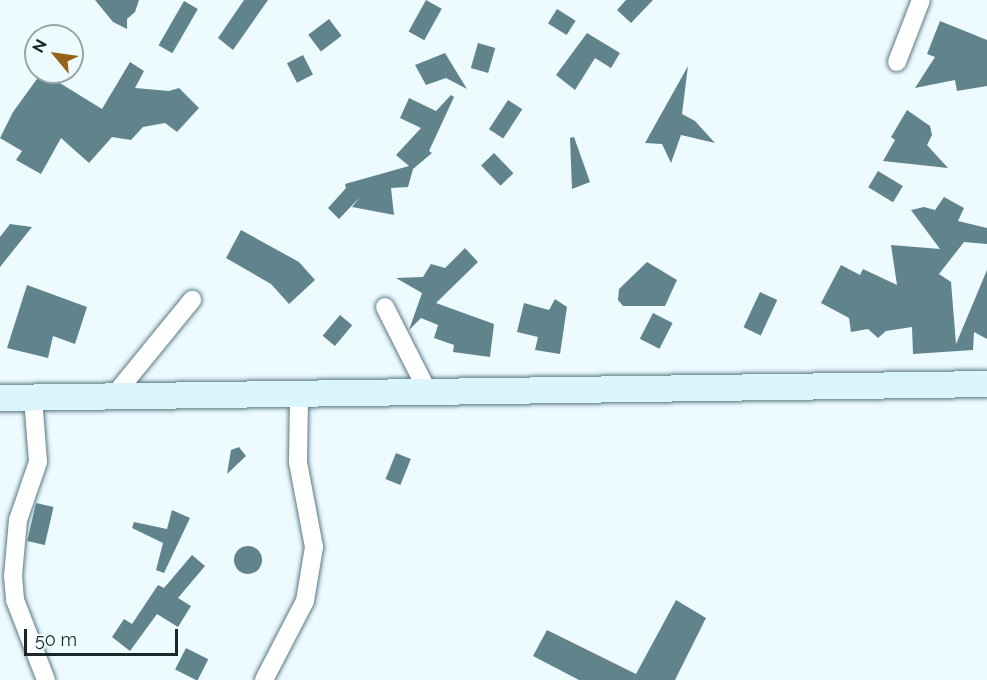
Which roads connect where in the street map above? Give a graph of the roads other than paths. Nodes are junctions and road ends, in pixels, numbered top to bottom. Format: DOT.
graph roads {
  1 [pos="921,0"];
  2 [pos="897,62"];
  3 [pos="192,300"];
  4 [pos="385,307"];
  5 [pos="987,384"];
  6 [pos="429,394"];
  7 [pos="299,395"];
  8 [pos="0,398"];
  9 [pos="33,398"];
  10 [pos="112,398"];
  11 [pos="46,680"];
  12 [pos="264,680"];
  1 -- 2 [label="street"];
  3 -- 10 [label="street"];
  4 -- 6 [label="street"];
  5 -- 6 [label="main road"];
  6 -- 7 [label="main road"];
  7 -- 10 [label="main road"];
  7 -- 12 [label="street"];
  8 -- 9 [label="main road"];
  9 -- 10 [label="main road"];
  9 -- 11 [label="street"];
}
